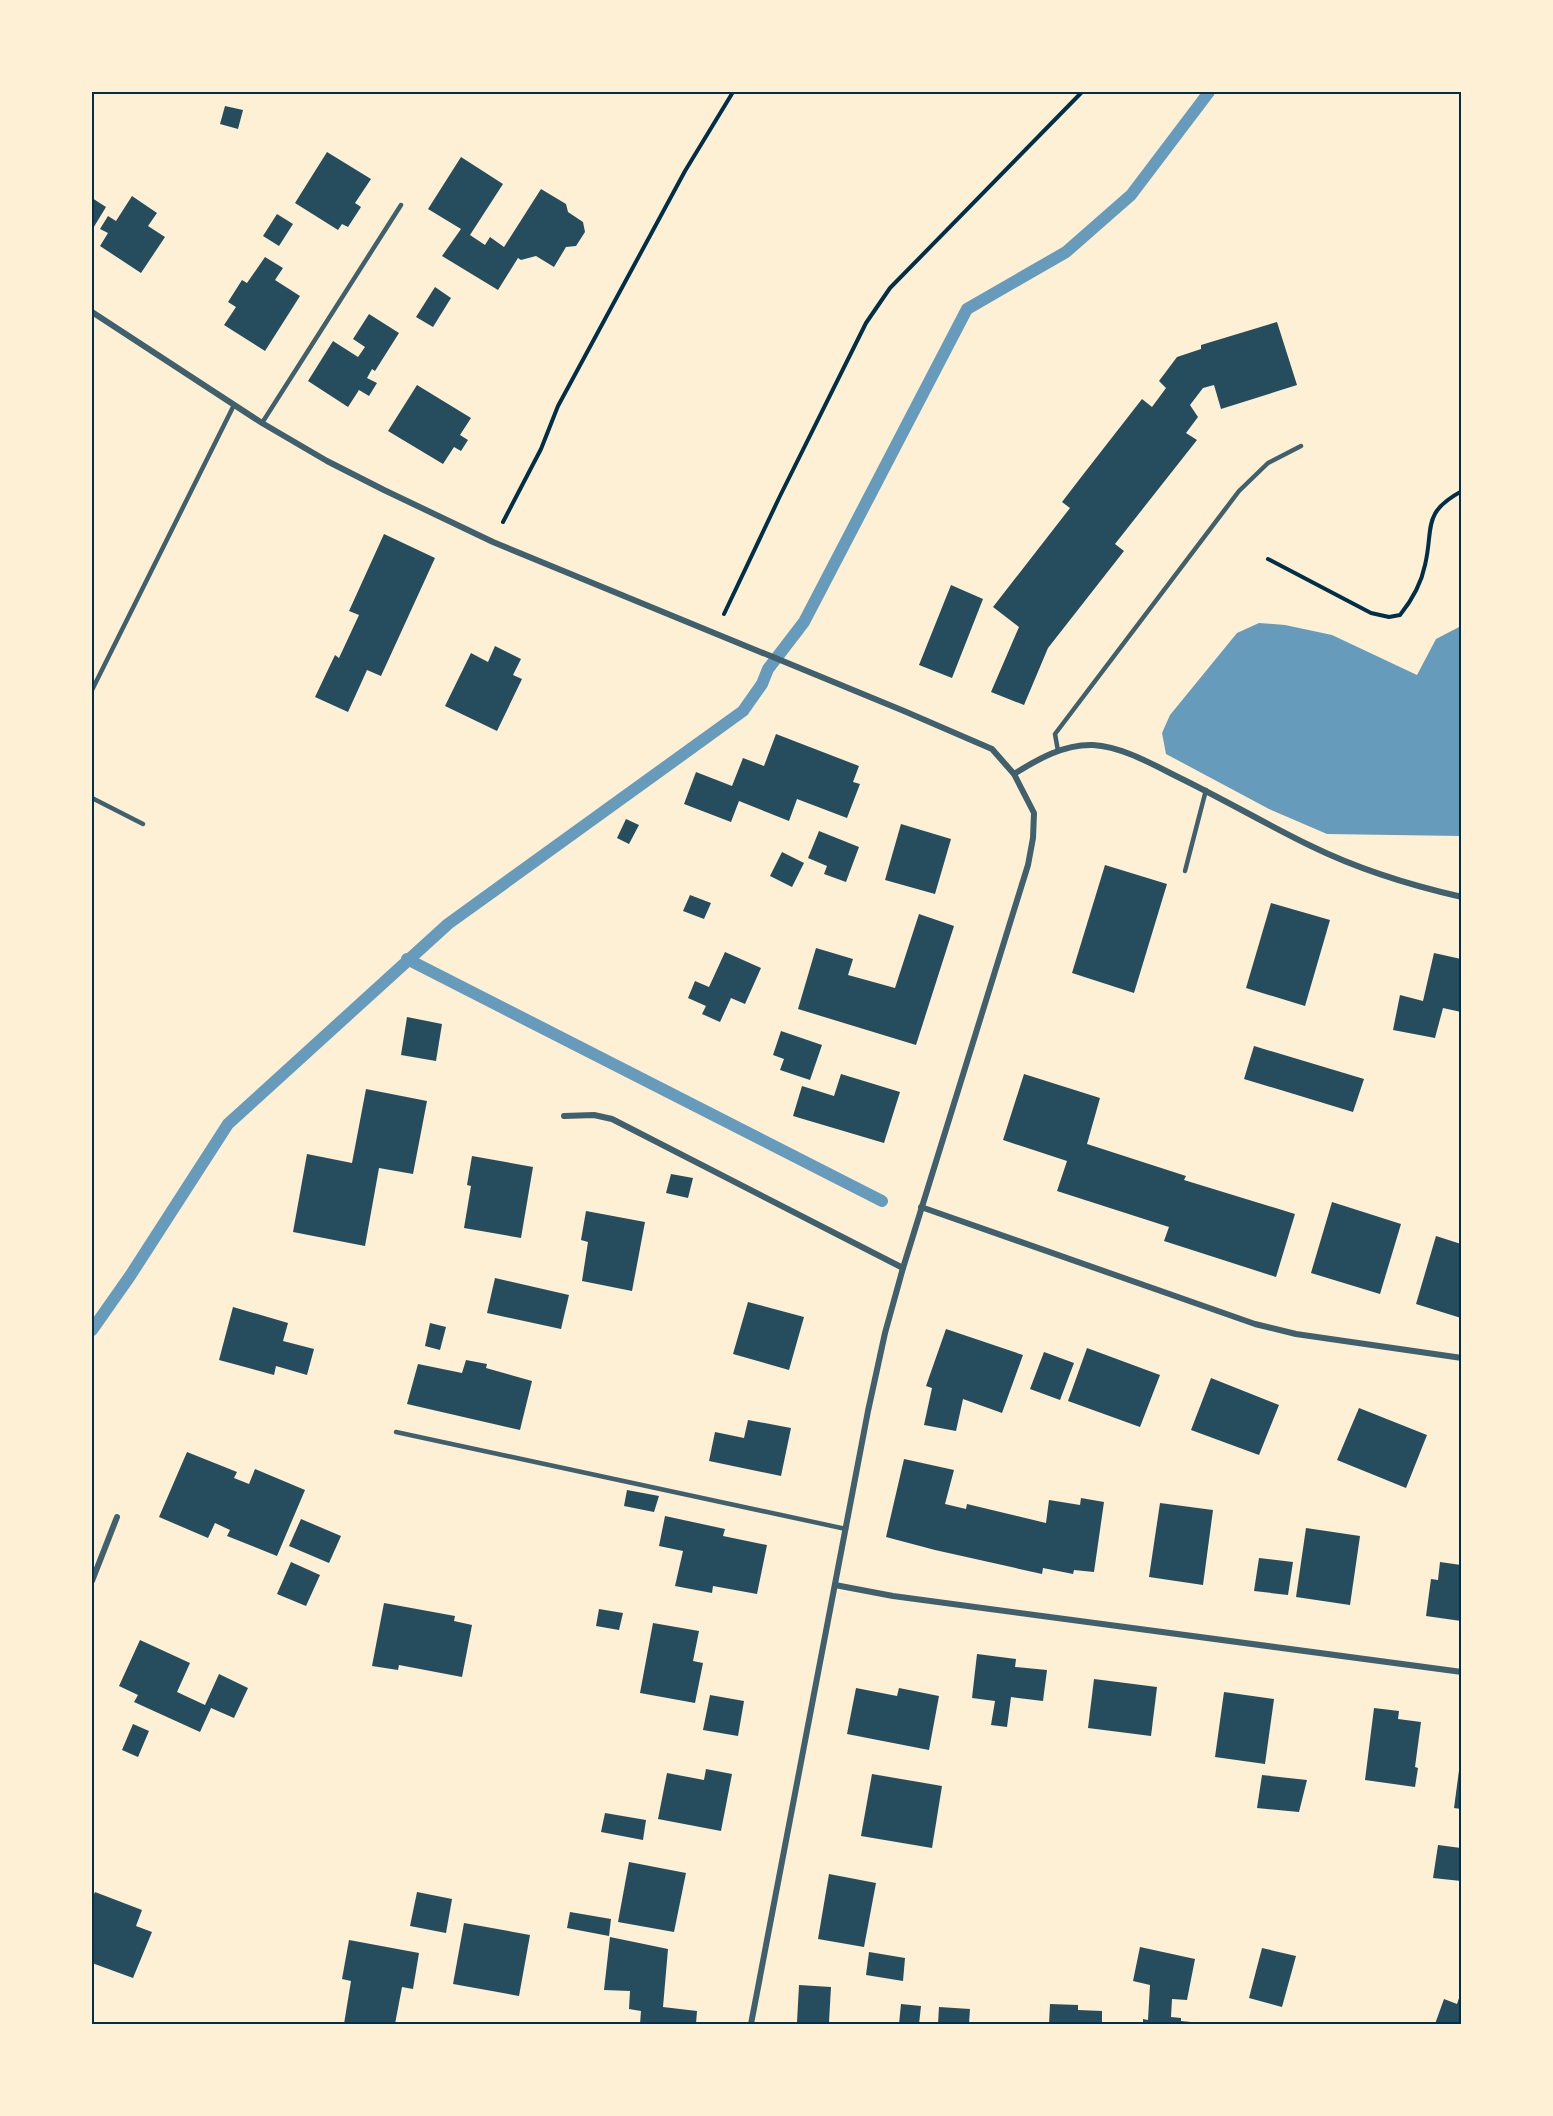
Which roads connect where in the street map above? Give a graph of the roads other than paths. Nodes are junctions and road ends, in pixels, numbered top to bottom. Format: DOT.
graph roads {
  1 [pos="401,205"];
  2 [pos="92,312"];
  3 [pos="234,405"];
  4 [pos="262,423"];
  5 [pos="1301,447"];
  6 [pos="92,690"];
  7 [pos="1058,751"];
  8 [pos="1014,774"];
  9 [pos="1206,790"];
  10 [pos="92,798"];
  11 [pos="143,824"];
  12 [pos="1185,872"];
  13 [pos="1461,897"];
  14 [pos="564,1116"];
  15 [pos="921,1207"];
  16 [pos="903,1268"];
  17 [pos="1461,1358"];
  18 [pos="396,1431"];
  19 [pos="117,1517"];
  20 [pos="846,1529"];
  21 [pos="92,1581"];
  22 [pos="836,1586"];
  23 [pos="1461,1672"];
  24 [pos="751,2025"];
  1 -- 4 [label="lane"];
  2 -- 3 [label="street"];
  3 -- 4 [label="street"];
  3 -- 6 [label="lane"];
  4 -- 8 [label="street"];
  5 -- 7 [label="lane"];
  7 -- 8 [label="street"];
  7 -- 9 [label="street"];
  8 -- 15 [label="street"];
  9 -- 12 [label="lane"];
  9 -- 13 [label="street"];
  10 -- 11 [label="lane"];
  14 -- 16 [label="street"];
  15 -- 16 [label="street"];
  15 -- 17 [label="street"];
  16 -- 20 [label="street"];
  18 -- 20 [label="lane"];
  19 -- 21 [label="street"];
  20 -- 22 [label="street"];
  22 -- 23 [label="street"];
  22 -- 24 [label="street"];
}
